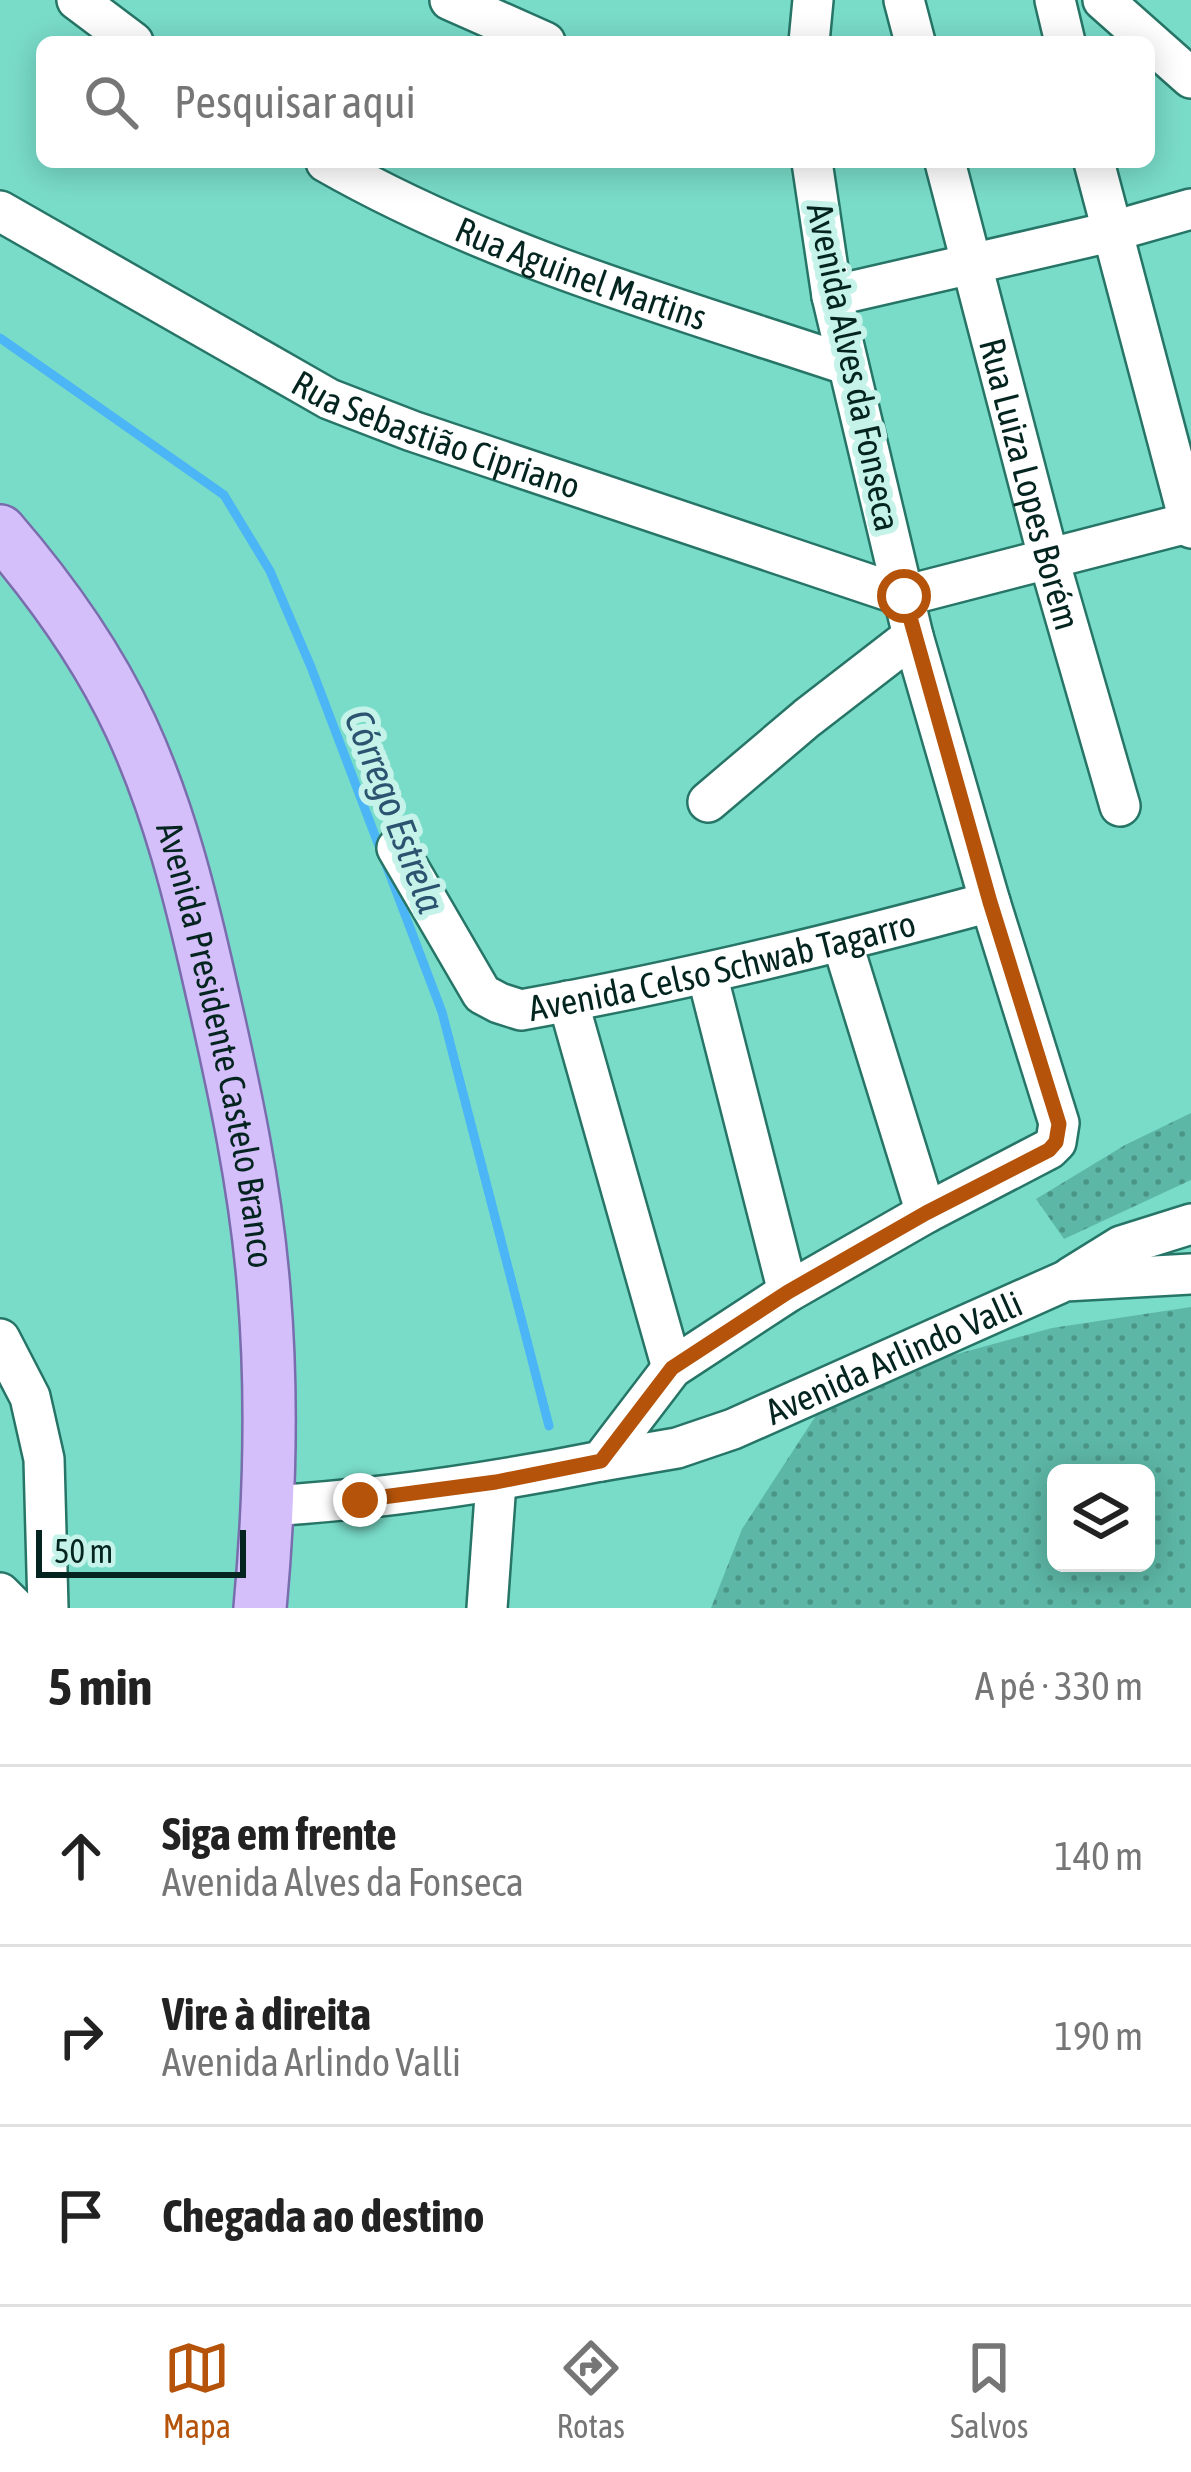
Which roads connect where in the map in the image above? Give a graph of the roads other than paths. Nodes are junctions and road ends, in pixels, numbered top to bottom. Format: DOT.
graph roads {
  1 [pos="76,0"];
  2 [pos="450,0"];
  3 [pos="813,0"];
  4 [pos="904,0"];
  5 [pos="1055,0"];
  6 [pos="1102,0"];
  7 [pos="125,36"];
  8 [pos="531,36"];
  9 [pos="810,36"];
  10 [pos="913,36"];
  11 [pos="1064,36"];
  12 [pos="1143,36"];
  13 [pos="1155,46"];
  14 [pos="1191,78"];
  15 [pos="337,168"];
  16 [pos="813,168"];
  17 [pos="946,168"];
  18 [pos="1095,168"];
  19 [pos="1191,209"];
  20 [pos="0,211"];
  21 [pos="1110,232"];
  22 [pos="970,264"];
  23 [pos="832,296"];
  24 [pos="848,365"];
  25 [pos="1190,524"];
  26 [pos="0,531"];
  27 [pos="1049,560"];
  28 [pos="904,596"];
  29 [pos="913,636"];
  30 [pos="708,802"];
  31 [pos="1120,806"];
  32 [pos="397,848"];
  33 [pos="990,902"];
  34 [pos="842,943"];
  35 [pos="707,974"];
  36 [pos="568,1001"];
  37 [pos="926,1213"];
  38 [pos="1191,1224"];
  39 [pos="1191,1274"];
  40 [pos="1064,1281"];
  41 [pos="788,1292"];
  42 [pos="0,1339"];
  43 [pos="672,1368"];
  44 [pos="601,1461"];
  45 [pos="496,1482"];
  46 [pos="269,1506"];
  47 [pos="0,1593"];
  48 [pos="15,1608"];
  49 [pos="48,1608"];
  50 [pos="260,1608"];
  51 [pos="488,1608"];
  1 -- 7 [label="street"];
  2 -- 8 [label="street"];
  3 -- 9 [label="street"];
  4 -- 10 [label="street"];
  5 -- 11 [label="street"];
  6 -- 12 [label="street"];
  13 -- 14 [label="street"];
  15 -- 24 [label="street, Rua Aguinel Martins"];
  16 -- 23 [label="street, Avenida Alves da Fonseca"];
  17 -- 22 [label="street, Rua Luiza Lopes Borém"];
  18 -- 21 [label="street"];
  19 -- 21 [label="street"];
  20 -- 28 [label="street, Rua Sebastião Cipriano"];
  21 -- 22 [label="street"];
  21 -- 25 [label="street"];
  22 -- 23 [label="street"];
  22 -- 27 [label="street, Rua Luiza Lopes Borém"];
  23 -- 24 [label="street, Avenida Alves da Fonseca"];
  24 -- 28 [label="street, Avenida Alves da Fonseca"];
  25 -- 27 [label="street"];
  26 -- 46 [label="main road, Avenida Presidente Castelo Branco"];
  27 -- 28 [label="street"];
  27 -- 31 [label="street, Rua Luiza Lopes Borém"];
  28 -- 29 [label="street, Avenida Alves da Fonseca"];
  29 -- 30 [label="street"];
  29 -- 33 [label="street, Avenida Alves da Fonseca"];
  32 -- 36 [label="street, Avenida Celso Schwab Tagarro"];
  33 -- 34 [label="street, Avenida Celso Schwab Tagarro"];
  33 -- 37 [label="street, Avenida Alves da Fonseca"];
  34 -- 35 [label="street, Avenida Celso Schwab Tagarro"];
  34 -- 37 [label="street"];
  35 -- 36 [label="street, Avenida Celso Schwab Tagarro"];
  35 -- 41 [label="street"];
  36 -- 43 [label="street"];
  37 -- 41 [label="street"];
  38 -- 40 [label="street"];
  39 -- 40 [label="street, Avenida Arlindo Valli"];
  40 -- 44 [label="street, Avenida Arlindo Valli"];
  41 -- 43 [label="street"];
  42 -- 49 [label="street"];
  43 -- 44 [label="street"];
  44 -- 45 [label="street, Avenida Arlindo Valli"];
  45 -- 46 [label="street, Avenida Arlindo Valli"];
  45 -- 51 [label="street"];
  46 -- 50 [label="main road, Avenida Presidente Castelo Branco"];
  47 -- 48 [label="street"];
}
